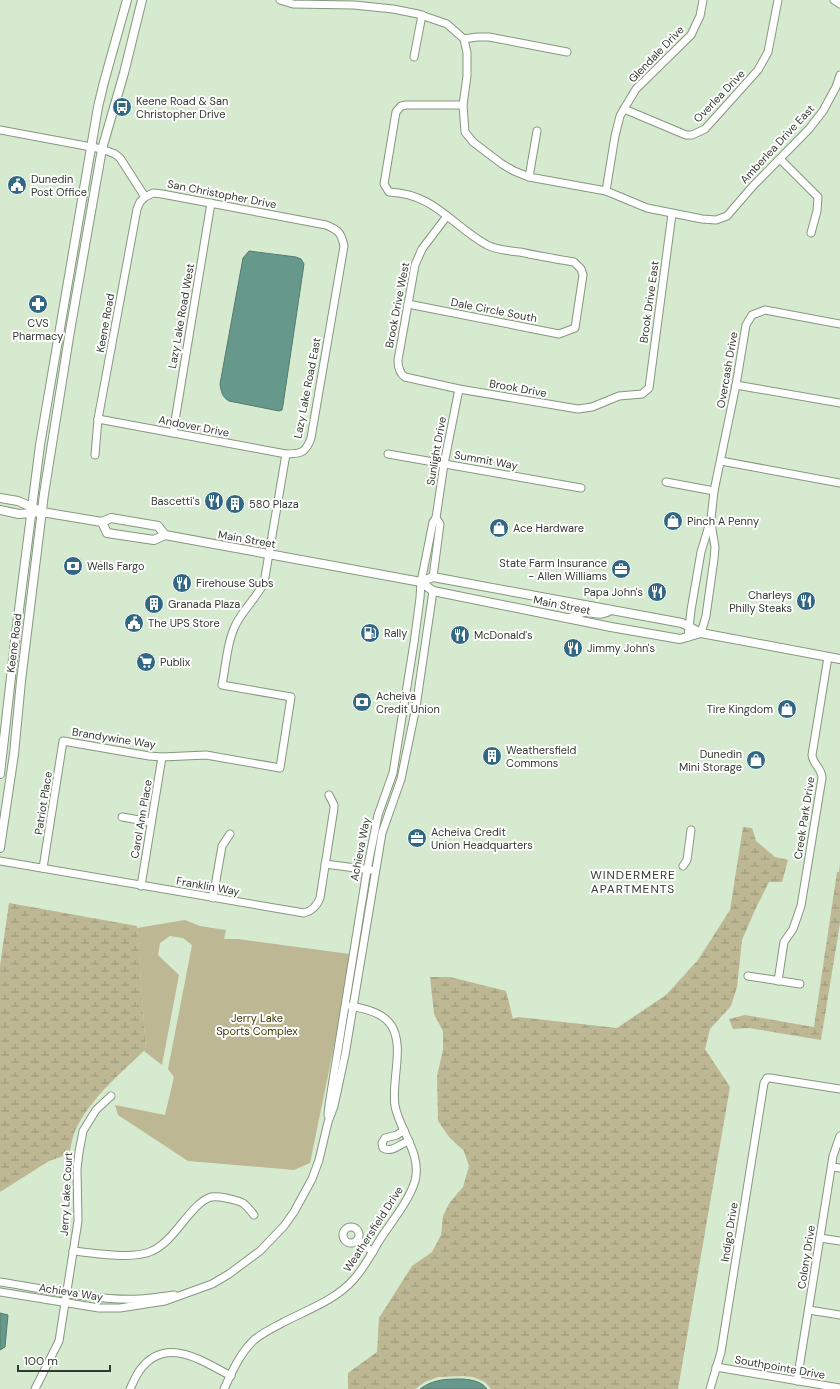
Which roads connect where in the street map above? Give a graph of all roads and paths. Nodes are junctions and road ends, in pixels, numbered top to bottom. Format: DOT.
graph roads {
  1 [pos="127,0"];
  2 [pos="142,0"];
  3 [pos="280,0"];
  4 [pos="703,0"];
  5 [pos="778,0"];
  6 [pos="834,0"];
  7 [pos="294,2"];
  8 [pos="354,2"];
  9 [pos="840,4"];
  10 [pos="422,15"];
  11 [pos="464,40"];
  12 [pos="567,52"];
  13 [pos="414,57"];
  14 [pos="840,75"];
  15 [pos="463,105"];
  16 [pos="624,109"];
  17 [pos="0,130"];
  18 [pos="537,131"];
  19 [pos="91,147"];
  20 [pos="102,149"];
  21 [pos="780,159"];
  22 [pos="529,177"];
  23 [pos="606,191"];
  24 [pos="145,197"];
  25 [pos="211,203"];
  26 [pos="672,214"];
  27 [pos="447,216"];
  28 [pos="811,233"];
  29 [pos="341,234"];
  30 [pos="408,304"];
  31 [pos="840,324"];
  32 [pos="398,360"];
  33 [pos="736,385"];
  34 [pos="459,389"];
  35 [pos="646,391"];
  36 [pos="840,403"];
  37 [pos="98,419"];
  38 [pos="173,433"];
  39 [pos="286,454"];
  40 [pos="388,454"];
  41 [pos="95,455"];
  42 [pos="721,461"];
  43 [pos="444,464"];
  44 [pos="666,482"];
  45 [pos="840,483"];
  46 [pos="581,488"];
  47 [pos="714,491"];
  48 [pos="0,498"];
  49 [pos="0,510"];
  50 [pos="31,510"];
  51 [pos="42,512"];
  52 [pos="436,518"];
  53 [pos="711,519"];
  54 [pos="102,522"];
  55 [pos="164,535"];
  56 [pos="269,554"];
  57 [pos="433,577"];
  58 [pos="421,582"];
  59 [pos="433,591"];
  60 [pos="611,610"];
  61 [pos="570,618"];
  62 [pos="689,627"];
  63 [pos="701,633"];
  64 [pos="688,637"];
  65 [pos="828,657"];
  66 [pos="840,659"];
  67 [pos="64,741"];
  68 [pos="162,757"];
  69 [pos="0,774"];
  70 [pos="329,795"];
  71 [pos="122,817"];
  72 [pos="151,822"];
  73 [pos="691,830"];
  74 [pos="230,834"];
  75 [pos="0,848"];
  76 [pos="0,861"];
  77 [pos="325,864"];
  78 [pos="683,866"];
  79 [pos="44,868"];
  80 [pos="367,870"];
  81 [pos="377,870"];
  82 [pos="141,886"];
  83 [pos="213,898"];
  84 [pos="748,976"];
  85 [pos="778,981"];
  86 [pos="800,984"];
  87 [pos="345,1005"];
  88 [pos="354,1007"];
  89 [pos="840,1089"];
  90 [pos="111,1096"];
  91 [pos="328,1122"];
  92 [pos="404,1130"];
  93 [pos="840,1136"];
  94 [pos="409,1140"];
  95 [pos="832,1167"];
  96 [pos="840,1168"];
  97 [pos="254,1215"];
  98 [pos="820,1238"];
  99 [pos="357,1240"];
  100 [pos="840,1241"];
  101 [pos="73,1251"];
  102 [pos="372,1252"];
  103 [pos="0,1282"];
  104 [pos="0,1292"];
  105 [pos="67,1293"];
  106 [pos="186,1293"];
  107 [pos="66,1303"];
  108 [pos="809,1310"];
  109 [pos="840,1315"];
  110 [pos="716,1367"];
  111 [pos="230,1376"];
  112 [pos="797,1381"];
  113 [pos="840,1388"];
  114 [pos="35,1389"];
  115 [pos="130,1389"];
  116 [pos="224,1389"];
  117 [pos="710,1389"];
  1 -- 19 [label="main road, Keene Road"];
  2 -- 20 [label="main road, Keene Road"];
  3 -- 7 [label="street"];
  4 -- 16 [label="street, Glendale Drive"];
  5 -- 16 [label="street, Overlea Drive"];
  6 -- 9 [label="street"];
  7 -- 8 [label="street"];
  8 -- 10 [label="street"];
  10 -- 11 [label="street"];
  10 -- 13 [label="street"];
  11 -- 12 [label="street"];
  11 -- 15 [label="street, Amberlea Drive East"];
  14 -- 21 [label="street, Amberlea Drive East"];
  15 -- 22 [label="street, Amberlea Drive East"];
  15 -- 27 [label="street"];
  16 -- 23 [label="street, Glendale Drive"];
  17 -- 19 [label="street"];
  18 -- 22 [label="street"];
  19 -- 20 [label="street"];
  19 -- 50 [label="main road, Keene Road"];
  20 -- 24 [label="street"];
  20 -- 51 [label="main road, Keene Road"];
  21 -- 26 [label="street, Amberlea Drive East"];
  21 -- 28 [label="street"];
  22 -- 23 [label="street, Amberlea Drive East"];
  23 -- 26 [label="street, Amberlea Drive East"];
  24 -- 25 [label="street, San Christopher Drive"];
  24 -- 37 [label="street, Keene Road"];
  25 -- 29 [label="street, San Christopher Drive"];
  25 -- 38 [label="street, Lazy Lake Road West"];
  26 -- 35 [label="street, Brook Drive East"];
  27 -- 30 [label="street, Brook Drive West"];
  27 -- 30 [label="street, Dale Circle South"];
  29 -- 39 [label="street, Lazy Lake Road East"];
  30 -- 32 [label="street, Brook Drive West"];
  31 -- 33 [label="street, Overcash Drive"];
  32 -- 34 [label="street, Brook Drive"];
  33 -- 36 [label="street"];
  33 -- 42 [label="street, Overcash Drive"];
  34 -- 35 [label="street, Brook Drive"];
  34 -- 43 [label="street, Sunlight Drive"];
  37 -- 38 [label="street, Andover Drive"];
  37 -- 41 [label="street, Keene Road"];
  38 -- 39 [label="street, Andover Drive"];
  39 -- 56 [label="street"];
  40 -- 43 [label="street, Summit Way"];
  42 -- 45 [label="street"];
  42 -- 47 [label="street, Overcash Drive"];
  43 -- 46 [label="street, Summit Way"];
  43 -- 52 [label="street, Sunlight Drive"];
  44 -- 47 [label="street"];
  47 -- 53 [label="street, Overcash Drive"];
  48 -- 50 [label="main road, Main Street"];
  49 -- 50 [label="main road, Main Street"];
  50 -- 51 [label="main road, Main Street"];
  50 -- 69 [label="main road, Keene Road"];
  51 -- 54 [label="main road, Main Street"];
  51 -- 75 [label="main road, Keene Road"];
  52 -- 57 [label="street, Sunlight Drive"];
  52 -- 58 [label="street, Sunlight Drive"];
  53 -- 62 [label="street, Overcash Drive"];
  53 -- 63 [label="street, Overcash Drive"];
  54 -- 55 [label="main road, Main Street"];
  54 -- 55 [label="main road, Main Street"];
  55 -- 56 [label="main road, Main Street"];
  56 -- 58 [label="main road, Main Street"];
  56 -- 68 [label="street, Brandywine Way"];
  57 -- 58 [label="main road"];
  57 -- 59 [label="main road"];
  57 -- 60 [label="main road, Main Street"];
  58 -- 59 [label="main road, Main Street"];
  58 -- 80 [label="street, Achieva Way"];
  59 -- 61 [label="main road, Main Street"];
  59 -- 81 [label="street, Achieva Way"];
  60 -- 61 [label="main road"];
  60 -- 62 [label="main road, Main Street"];
  61 -- 64 [label="main road, Main Street"];
  62 -- 63 [label="main road, Main Street"];
  62 -- 64 [label="street, Overcash Drive"];
  63 -- 64 [label="main road, Main Street"];
  63 -- 65 [label="main road, Main Street"];
  65 -- 66 [label="main road, Main Street"];
  65 -- 85 [label="street, Creek Park Drive"];
  67 -- 68 [label="street, Brandywine Way"];
  67 -- 79 [label="street, Patriot Place"];
  68 -- 72 [label="street, Carol Ann Place"];
  70 -- 77 [label="street, Franklin Way"];
  71 -- 72 [label="street"];
  72 -- 82 [label="street, Carol Ann Place"];
  73 -- 78 [label="street"];
  74 -- 83 [label="street"];
  76 -- 79 [label="street, Franklin Way"];
  77 -- 80 [label="street"];
  77 -- 83 [label="street, Franklin Way"];
  79 -- 82 [label="street, Franklin Way"];
  80 -- 81 [label="street"];
  80 -- 87 [label="street, Achieva Way"];
  81 -- 88 [label="street, Achieva Way"];
  82 -- 83 [label="street, Franklin Way"];
  84 -- 85 [label="street"];
  85 -- 86 [label="street"];
  87 -- 88 [label="street, Weathersfield Drive"];
  87 -- 91 [label="street, Achieva Way"];
  88 -- 91 [label="street, Achieva Way"];
  88 -- 92 [label="street, Weathersfield Drive"];
  89 -- 110 [label="street, Indigo Drive"];
  90 -- 101 [label="street, Jerry Lake Court"];
  91 -- 106 [label="street, Achieva Way"];
  92 -- 94 [label="street, Weathersfield Drive"];
  92 -- 94 [label="street"];
  93 -- 95 [label="street, Colony Drive"];
  94 -- 102 [label="street, Weathersfield Drive"];
  95 -- 96 [label="street"];
  95 -- 98 [label="street, Colony Drive"];
  97 -- 101 [label="street"];
  98 -- 100 [label="street"];
  98 -- 108 [label="street, Colony Drive"];
  99 -- 102 [label="street"];
  101 -- 105 [label="street, Jerry Lake Court"];
  102 -- 111 [label="street, Weathersfield Drive"];
  103 -- 105 [label="street, Achieva Way"];
  104 -- 107 [label="street, Achieva Way"];
  105 -- 106 [label="street, Achieva Way"];
  105 -- 107 [label="street, Jerry Lake Court"];
  106 -- 107 [label="street, Achieva Way"];
  107 -- 114 [label="street, Jerry Lake Court"];
  108 -- 109 [label="street"];
  108 -- 112 [label="street, Colony Drive"];
  110 -- 112 [label="street, Southpointe Drive"];
  110 -- 117 [label="street, Indigo Drive"];
  111 -- 115 [label="street"];
  111 -- 116 [label="street, Weathersfield Drive"];
  112 -- 113 [label="street, Southpointe Drive"];
}
